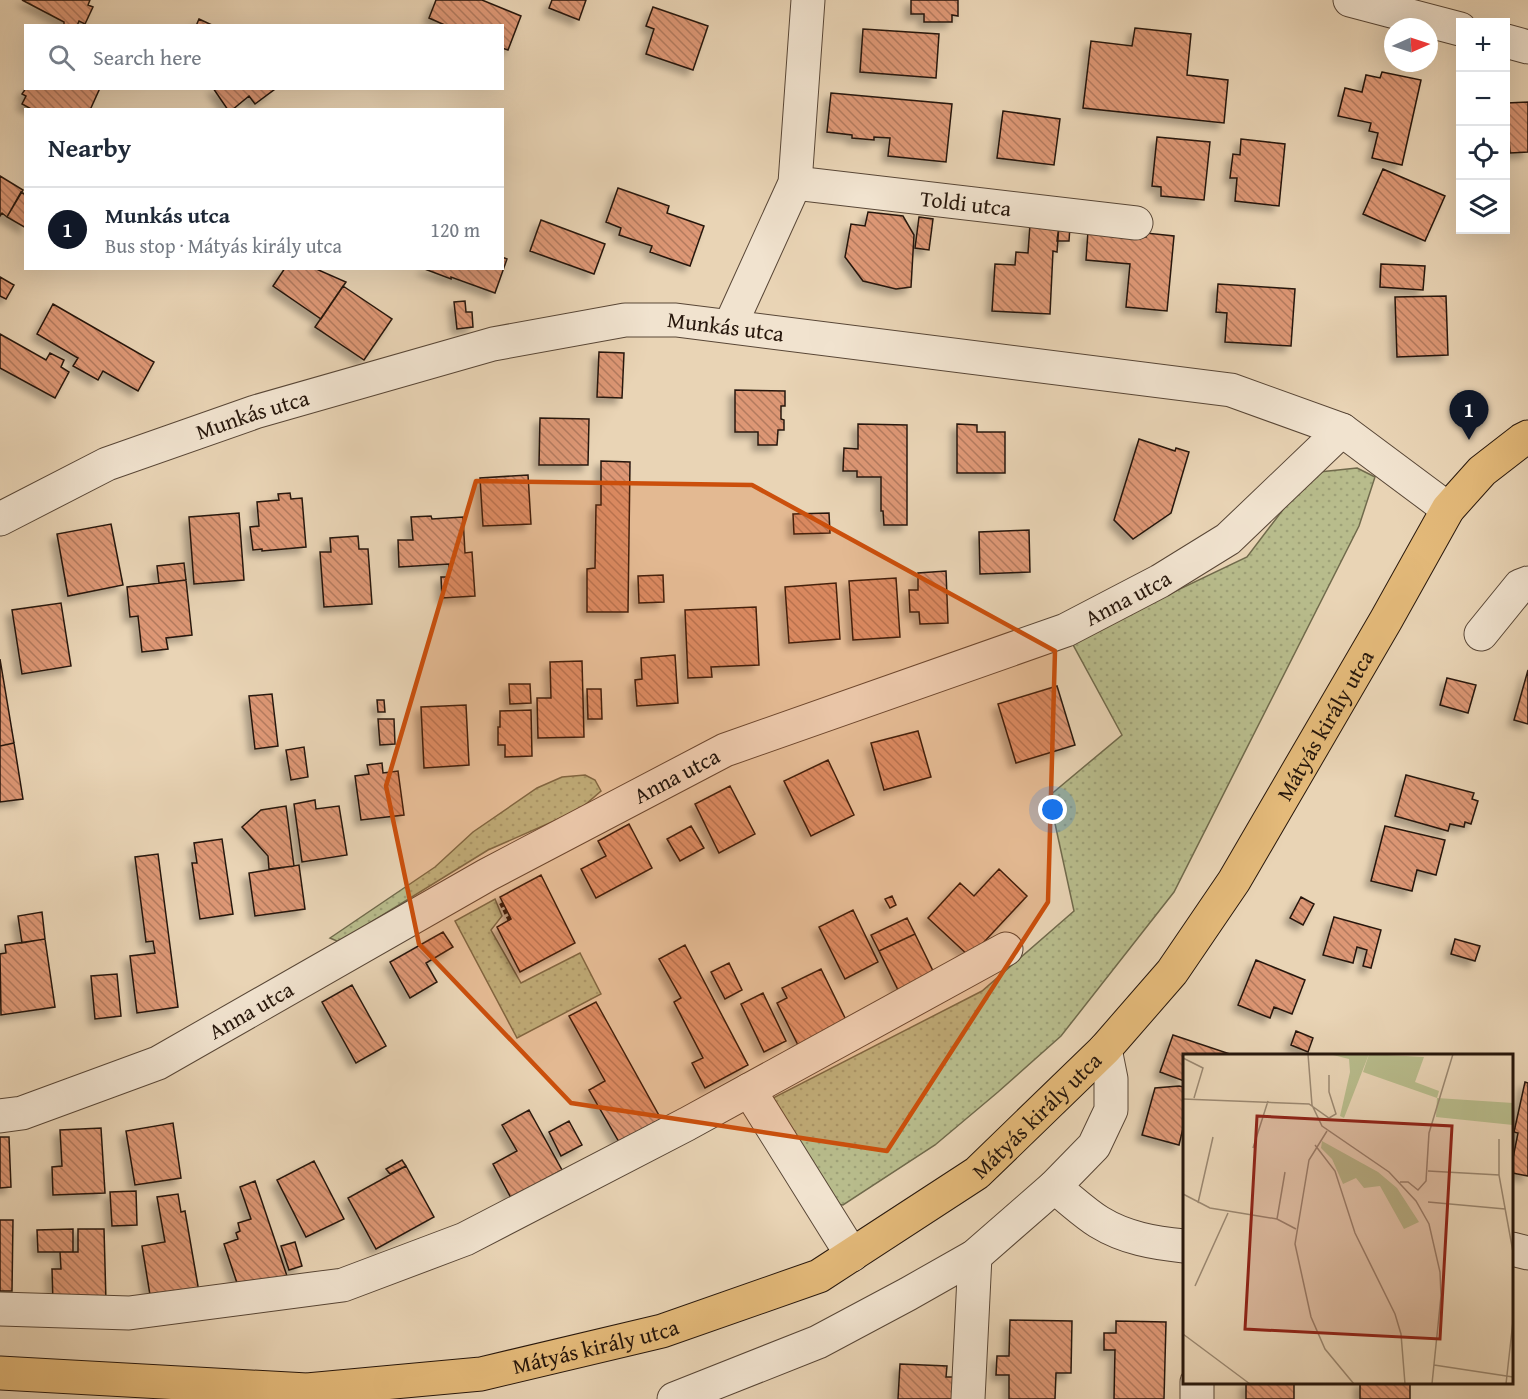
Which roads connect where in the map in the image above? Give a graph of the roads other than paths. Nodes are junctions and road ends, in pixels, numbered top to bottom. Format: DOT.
graph roads {
  1 [pos="808,0"];
  2 [pos="1350,0"];
  3 [pos="1456,28"];
  4 [pos="1510,42"];
  5 [pos="1528,47"];
  6 [pos="795,183"];
  7 [pos="1136,223"];
  8 [pos="729,326"];
  9 [pos="1342,430"];
  10 [pos="1528,437"];
  11 [pos="1448,509"];
  12 [pos="0,519"];
  13 [pos="1528,583"];
  14 [pos="1481,633"];
  15 [pos="1006,949"];
  16 [pos="1105,1049"];
  17 [pos="749,1090"];
  18 [pos="0,1116"];
  19 [pos="1054,1187"];
  20 [pos="1183,1246"];
  21 [pos="1513,1249"];
  22 [pos="1528,1253"];
  23 [pos="852,1255"];
  24 [pos="975,1256"];
  25 [pos="0,1309"];
  26 [pos="0,1373"];
  27 [pos="674,1399"];
  28 [pos="968,1399"];
  1 -- 6 [label="street"];
  2 -- 3 [label="street"];
  4 -- 5 [label="street"];
  6 -- 7 [label="street, Toldi utca"];
  6 -- 8 [label="street"];
  8 -- 9 [label="street, Munkás utca"];
  8 -- 12 [label="street, Munkás utca"];
  9 -- 11 [label="street, Munkás utca"];
  9 -- 18 [label="street, Anna utca"];
  10 -- 11 [label="main road, Mátyás király utca"];
  11 -- 16 [label="main road, Mátyás király utca"];
  13 -- 14 [label="street"];
  15 -- 17 [label="street"];
  16 -- 19 [label="street, Mátyás király utca"];
  16 -- 23 [label="main road, Mátyás király utca"];
  17 -- 23 [label="street"];
  17 -- 25 [label="street"];
  19 -- 20 [label="street"];
  19 -- 24 [label="street, Mátyás király utca"];
  21 -- 22 [label="street"];
  23 -- 26 [label="main road, Mátyás király utca"];
  24 -- 27 [label="street, Mátyás király utca"];
  24 -- 28 [label="street"];
}
